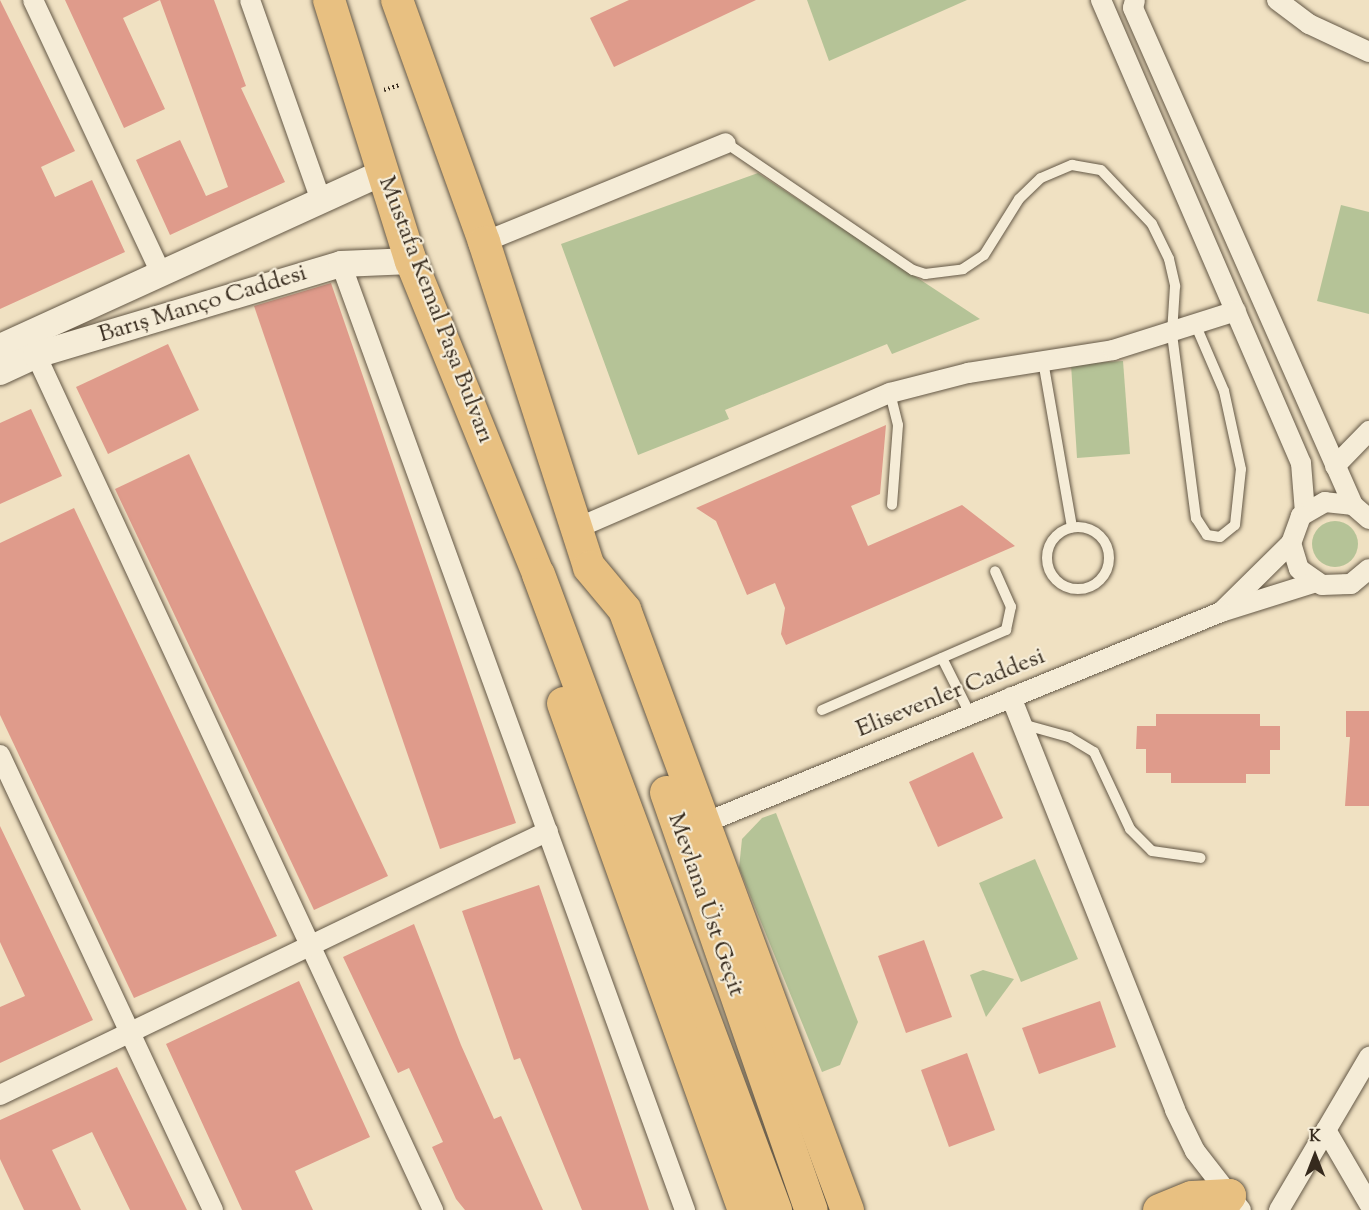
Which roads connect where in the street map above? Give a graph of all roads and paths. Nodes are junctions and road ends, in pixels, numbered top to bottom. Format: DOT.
graph roads {
  1 [pos="33,0"];
  2 [pos="249,0"];
  3 [pos="330,0"];
  4 [pos="397,0"];
  5 [pos="1101,0"];
  6 [pos="1135,0"];
  7 [pos="1277,0"];
  8 [pos="1369,52"];
  9 [pos="424,76"];
  10 [pos="364,97"];
  11 [pos="726,143"];
  12 [pos="381,173"];
  13 [pos="321,198"];
  14 [pos="484,242"];
  15 [pos="411,261"];
  16 [pos="341,264"];
  17 [pos="162,273"];
  18 [pos="1236,311"];
  19 [pos="1196,326"];
  20 [pos="1172,334"];
  21 [pos="0,347"];
  22 [pos="36,355"];
  23 [pos="1043,361"];
  24 [pos="0,372"];
  25 [pos="890,393"];
  26 [pos="1369,431"];
  27 [pos="1335,466"];
  28 [pos="892,505"];
  29 [pos="1353,505"];
  30 [pos="1305,513"];
  31 [pos="1369,519"];
  32 [pos="1072,527"];
  33 [pos="575,529"];
  34 [pos="1291,543"];
  35 [pos="589,567"];
  36 [pos="995,571"];
  37 [pos="538,574"];
  38 [pos="1365,576"];
  39 [pos="1316,582"];
  40 [pos="1221,612"];
  41 [pos="554,615"];
  42 [pos="942,658"];
  43 [pos="1011,697"];
  44 [pos="822,710"];
  45 [pos="970,714"];
  46 [pos="1021,724"];
  47 [pos="0,755"];
  48 [pos="702,824"];
  49 [pos="548,831"];
  50 [pos="1202,858"];
  51 [pos="310,946"];
  52 [pos="130,1032"];
  53 [pos="1369,1057"];
  54 [pos="0,1095"];
  55 [pos="1326,1130"];
  56 [pos="1369,1204"];
  57 [pos="1229,1205"];
  58 [pos="213,1210"];
  59 [pos="433,1210"];
  60 [pos="685,1210"];
  61 [pos="744,1210"];
  62 [pos="775,1210"];
  63 [pos="811,1210"];
  64 [pos="847,1210"];
  65 [pos="1159,1210"];
  66 [pos="1279,1210"];
  1 -- 17 [label="street"];
  2 -- 13 [label="street"];
  3 -- 10 [label="main road, Mustafa Kemal Paşa Bulvarı"];
  4 -- 9 [label="main road"];
  5 -- 18 [label="street"];
  6 -- 27 [label="street"];
  7 -- 8 [label="street"];
  9 -- 10 [label="path"];
  9 -- 14 [label="main road"];
  10 -- 12 [label="main road, Mustafa Kemal Paşa Bulvarı"];
  11 -- 14 [label="street"];
  11 -- 20 [label="lane"];
  12 -- 13 [label="street, Barış Manço Caddesi"];
  12 -- 15 [label="main road, Mustafa Kemal Paşa Bulvarı"];
  13 -- 17 [label="street, Barış Manço Caddesi"];
  14 -- 33 [label="main road"];
  15 -- 16 [label="street, Barış Manço Caddesi"];
  15 -- 37 [label="main road, Mustafa Kemal Paşa Bulvarı"];
  16 -- 22 [label="street, Barış Manço Caddesi"];
  16 -- 49 [label="street"];
  17 -- 21 [label="street, Barış Manço Caddesi"];
  18 -- 19 [label="street"];
  18 -- 30 [label="street"];
  19 -- 20 [label="street"];
  19 -- 20 [label="lane"];
  20 -- 23 [label="street"];
  22 -- 24 [label="street, Barış Manço Caddesi"];
  22 -- 51 [label="street"];
  23 -- 25 [label="street"];
  23 -- 32 [label="lane"];
  25 -- 28 [label="lane"];
  25 -- 33 [label="street"];
  26 -- 27 [label="street"];
  27 -- 29 [label="street"];
  29 -- 30 [label="street"];
  29 -- 31 [label="street"];
  30 -- 34 [label="street"];
  32 -- 32 [label="lane"];
  33 -- 35 [label="main road"];
  34 -- 39 [label="street"];
  34 -- 40 [label="street"];
  35 -- 48 [label="highway"];
  35 -- 63 [label="highway, Mevlana Üst Geçit"];
  36 -- 42 [label="lane"];
  37 -- 41 [label="highway, Mustafa Kemal Paşa Bulvarı"];
  37 -- 61 [label="highway"];
  38 -- 39 [label="street"];
  39 -- 40 [label="street, Elisevenler Caddesi"];
  40 -- 43 [label="street, Elisevenler Caddesi"];
  41 -- 62 [label="highway, Mevlana Üst Geçit"];
  42 -- 44 [label="lane"];
  42 -- 45 [label="lane"];
  43 -- 45 [label="street, Elisevenler Caddesi"];
  43 -- 46 [label="street"];
  45 -- 48 [label="street, Elisevenler Caddesi"];
  46 -- 50 [label="lane"];
  46 -- 57 [label="street"];
  47 -- 52 [label="street"];
  48 -- 64 [label="highway"];
  49 -- 51 [label="street"];
  49 -- 60 [label="street"];
  51 -- 52 [label="street"];
  51 -- 59 [label="street"];
  52 -- 54 [label="street"];
  52 -- 58 [label="street"];
  53 -- 55 [label="street"];
  55 -- 56 [label="street"];
  55 -- 66 [label="street"];
  57 -- 65 [label="highway"];
}
